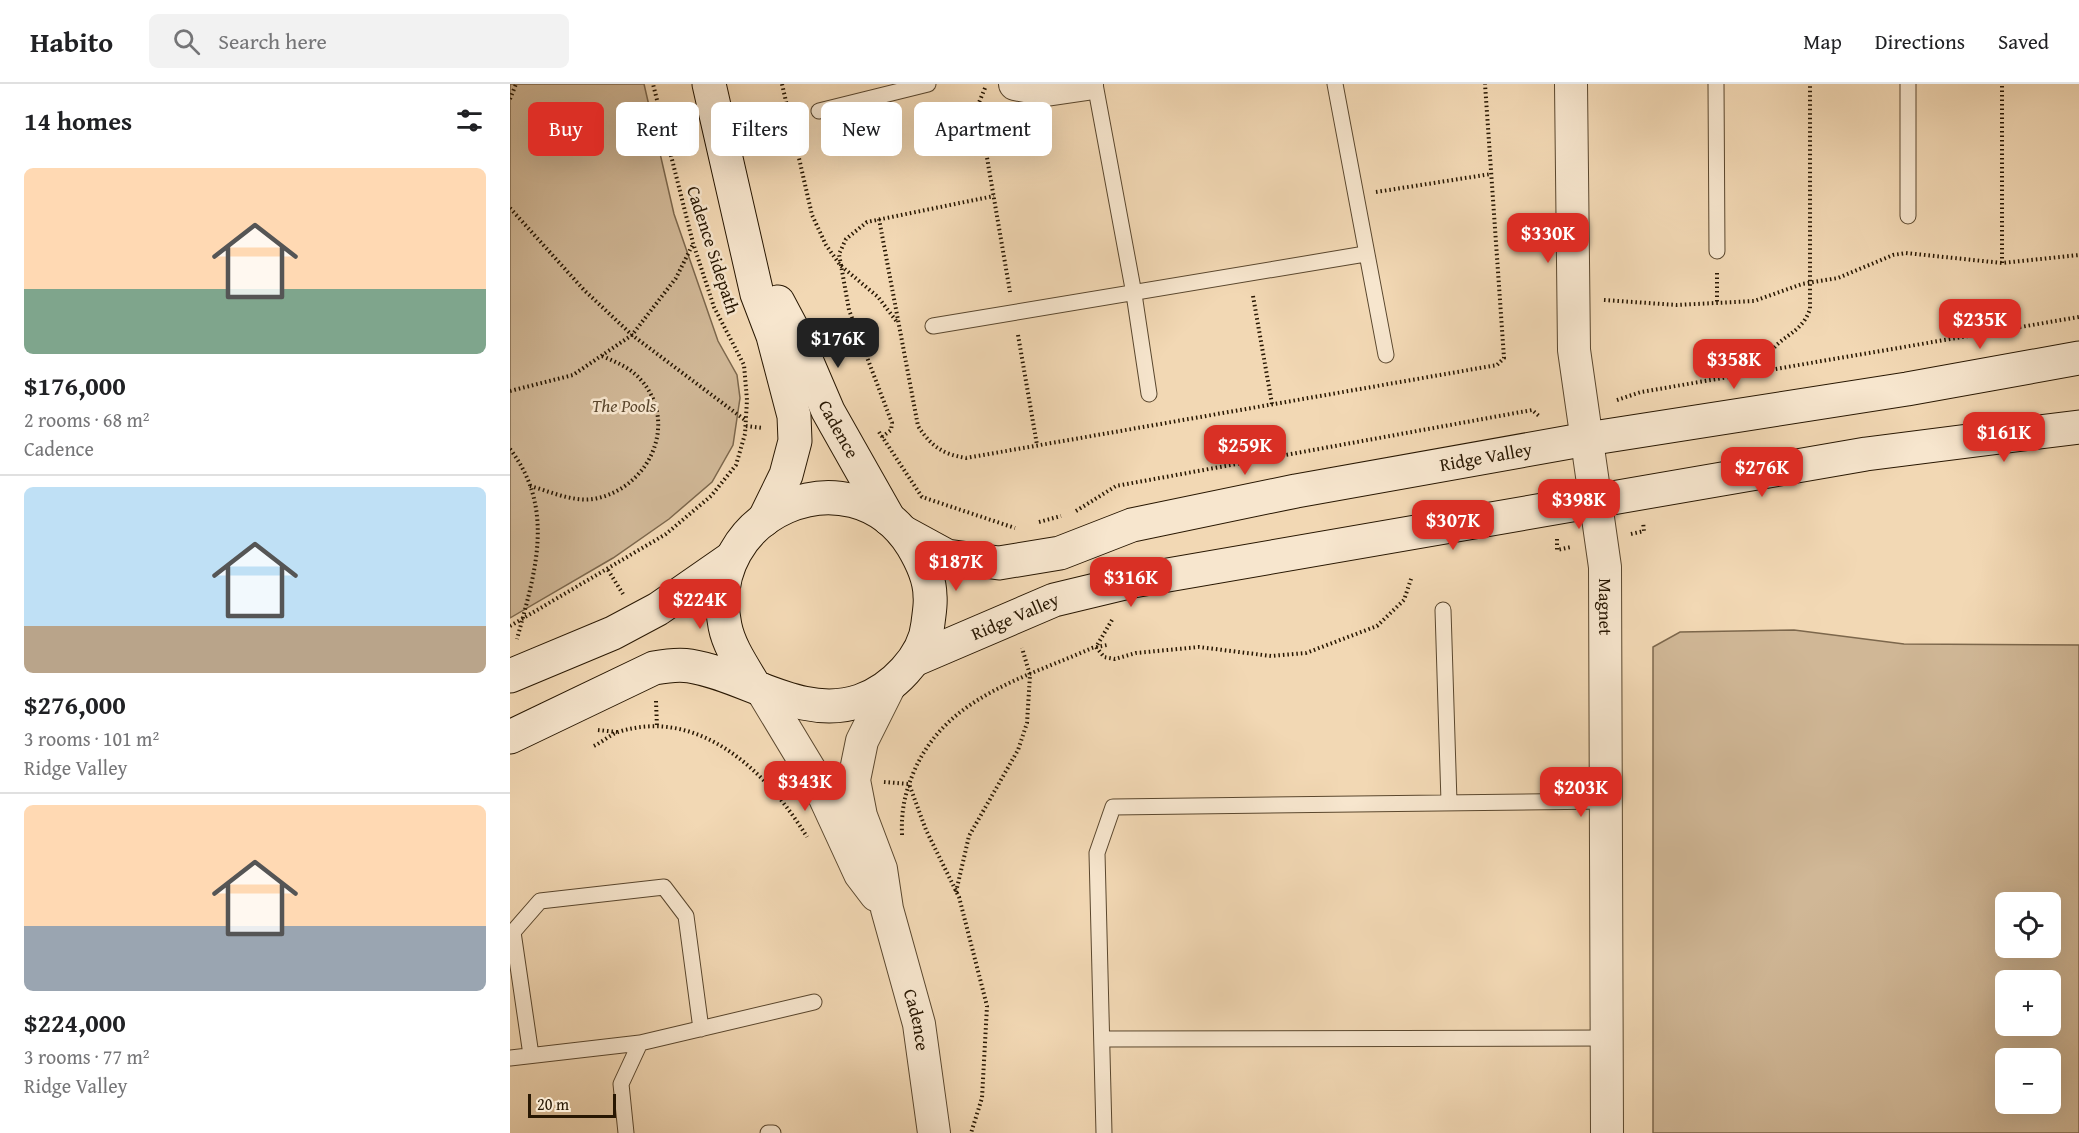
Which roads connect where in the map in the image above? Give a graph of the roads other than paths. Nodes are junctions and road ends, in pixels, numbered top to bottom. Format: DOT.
graph roads {
  1 [pos="709,84"];
  2 [pos="928,84"];
  3 [pos="1015,84"];
  4 [pos="1087,84"];
  5 [pos="1095,84"];
  6 [pos="1335,84"];
  7 [pos="1571,84"];
  8 [pos="1716,84"];
  9 [pos="1908,84"];
  10 [pos="819,111"];
  11 [pos="1908,216"];
  12 [pos="747,241"];
  13 [pos="1717,251"];
  14 [pos="1365,254"];
  15 [pos="1134,294"];
  16 [pos="933,326"];
  17 [pos="1386,355"];
  18 [pos="2079,358"];
  19 [pos="1149,393"];
  20 [pos="2079,427"];
  21 [pos="1587,440"];
  22 [pos="1595,501"];
  23 [pos="764,520"];
  24 [pos="896,525"];
  25 [pos="730,559"];
  26 [pos="1443,610"];
  27 [pos="914,660"];
  28 [pos="510,676"];
  29 [pos="890,685"];
  30 [pos="758,688"];
  31 [pos="510,737"];
  32 [pos="1606,801"];
  33 [pos="1449,802"];
  34 [pos="886,909"];
  35 [pos="814,1002"];
  36 [pos="701,1029"];
  37 [pos="1606,1038"];
  38 [pos="1102,1039"];
  39 [pos="640,1043"];
  40 [pos="531,1055"];
  41 [pos="510,1058"];
  42 [pos="626,1133"];
  43 [pos="768,1133"];
  44 [pos="773,1133"];
  45 [pos="934,1133"];
  46 [pos="1104,1133"];
  47 [pos="1607,1133"];
  1 -- 12 [label="main road, Cadence"];
  2 -- 10 [label="lane"];
  3 -- 4 [label="street"];
  5 -- 15 [label="lane"];
  6 -- 14 [label="lane"];
  7 -- 21 [label="street, Magnet"];
  8 -- 13 [label="lane"];
  9 -- 11 [label="lane"];
  12 -- 23 [label="main road, Cadence"];
  12 -- 24 [label="main road, Cadence"];
  14 -- 15 [label="lane"];
  14 -- 17 [label="lane"];
  15 -- 16 [label="lane"];
  15 -- 19 [label="lane"];
  18 -- 21 [label="main road, Ridge Valley"];
  20 -- 22 [label="main road, Ridge Valley"];
  21 -- 22 [label="street, Magnet"];
  21 -- 24 [label="main road, Ridge Valley"];
  22 -- 27 [label="main road, Ridge Valley"];
  22 -- 32 [label="street, Magnet"];
  23 -- 24 [label="main road"];
  23 -- 25 [label="main road"];
  24 -- 27 [label="main road"];
  25 -- 28 [label="main road"];
  25 -- 30 [label="main road"];
  26 -- 33 [label="lane"];
  27 -- 29 [label="main road"];
  29 -- 30 [label="main road"];
  29 -- 34 [label="street, Cadence"];
  30 -- 31 [label="main road"];
  30 -- 34 [label="street, Cadence"];
  32 -- 33 [label="lane"];
  32 -- 37 [label="street, Magnet"];
  33 -- 38 [label="lane"];
  34 -- 45 [label="street, Cadence"];
  35 -- 36 [label="lane"];
  36 -- 39 [label="lane"];
  36 -- 40 [label="lane"];
  37 -- 38 [label="lane"];
  37 -- 47 [label="street, Magnet"];
  38 -- 46 [label="lane"];
  39 -- 40 [label="lane"];
  39 -- 42 [label="lane"];
  40 -- 41 [label="lane"];
  43 -- 44 [label="lane"];
}
